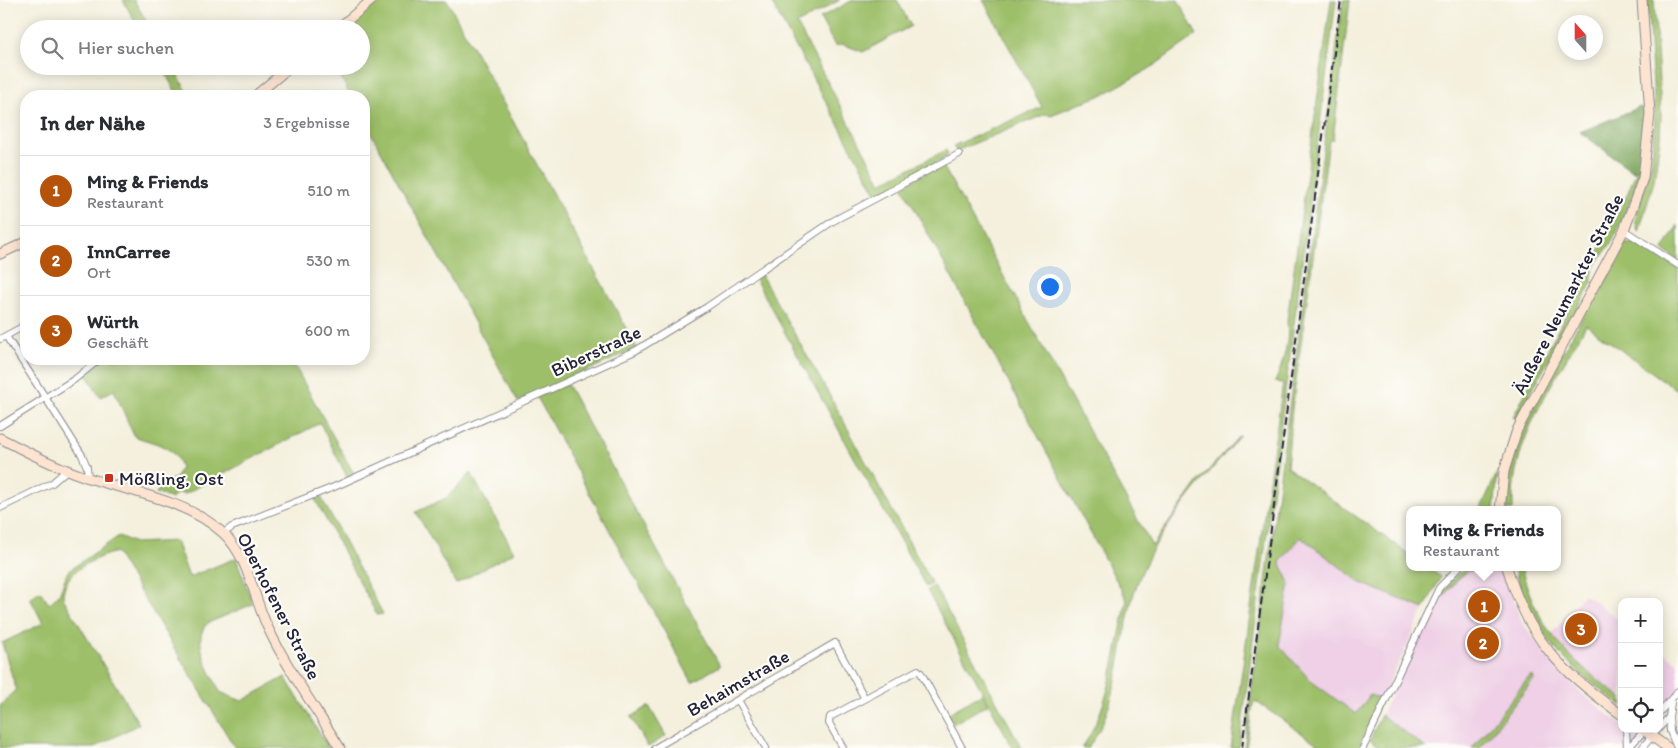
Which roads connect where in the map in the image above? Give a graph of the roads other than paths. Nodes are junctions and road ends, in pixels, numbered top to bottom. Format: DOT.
graph roads {
  1 [pos="372,0"];
  2 [pos="1642,0"];
  3 [pos="348,20"];
  4 [pos="280,75"];
  5 [pos="262,90"];
  6 [pos="958,154"];
  7 [pos="1624,230"];
  8 [pos="20,245"];
  9 [pos="0,254"];
  10 [pos="1678,265"];
  11 [pos="20,328"];
  12 [pos="3,338"];
  13 [pos="20,362"];
  14 [pos="22,365"];
  15 [pos="93,365"];
  16 [pos="46,398"];
  17 [pos="0,426"];
  18 [pos="0,438"];
  19 [pos="67,470"];
  20 [pos="88,478"];
  21 [pos="1500,506"];
  22 [pos="0,508"];
  23 [pos="224,533"];
  24 [pos="1455,571"];
  25 [pos="1509,571"];
  26 [pos="1678,691"];
  27 [pos="864,697"];
  28 [pos="738,700"];
  29 [pos="1671,702"];
  30 [pos="1663,709"];
  31 [pos="1618,712"];
  32 [pos="1669,717"];
  33 [pos="1663,721"];
  34 [pos="1626,733"];
  35 [pos="1646,733"];
  36 [pos="1649,733"];
  37 [pos="1653,733"];
  38 [pos="340,748"];
  39 [pos="655,748"];
  40 [pos="766,748"];
  41 [pos="843,748"];
  42 [pos="962,748"];
  43 [pos="1363,748"];
  44 [pos="1627,748"];
  45 [pos="1642,748"];
  46 [pos="1668,748"];
  47 [pos="1677,748"];
  1 -- 3 [label="main road"];
  2 -- 7 [label="main road, Äußere Neumarkter Straße"];
  4 -- 5 [label="main road"];
  6 -- 23 [label="street, Biberstraße"];
  7 -- 10 [label="street"];
  7 -- 21 [label="main road, Äußere Neumarkter Straße"];
  8 -- 9 [label="main road"];
  11 -- 12 [label="street"];
  12 -- 13 [label="street"];
  14 -- 16 [label="street"];
  15 -- 16 [label="street"];
  16 -- 17 [label="street"];
  16 -- 20 [label="street"];
  18 -- 19 [label="main road, Oberhofener Straße"];
  19 -- 20 [label="main road, Oberhofener Straße"];
  19 -- 22 [label="street"];
  20 -- 23 [label="main road, Oberhofener Straße"];
  23 -- 38 [label="main road, Oberhofener Straße"];
  24 -- 43 [label="street"];
  25 -- 31 [label="main road"];
  26 -- 29 [label="street"];
  27 -- 28 [label="street, Behaimstraße"];
  27 -- 41 [label="street"];
  27 -- 42 [label="street"];
  28 -- 39 [label="street, Behaimstraße"];
  28 -- 40 [label="street"];
  29 -- 30 [label="street"];
  29 -- 32 [label="street"];
  32 -- 33 [label="street"];
  32 -- 47 [label="street"];
  34 -- 44 [label="street"];
  35 -- 44 [label="street"];
  36 -- 45 [label="street"];
  37 -- 46 [label="main road"];
}
